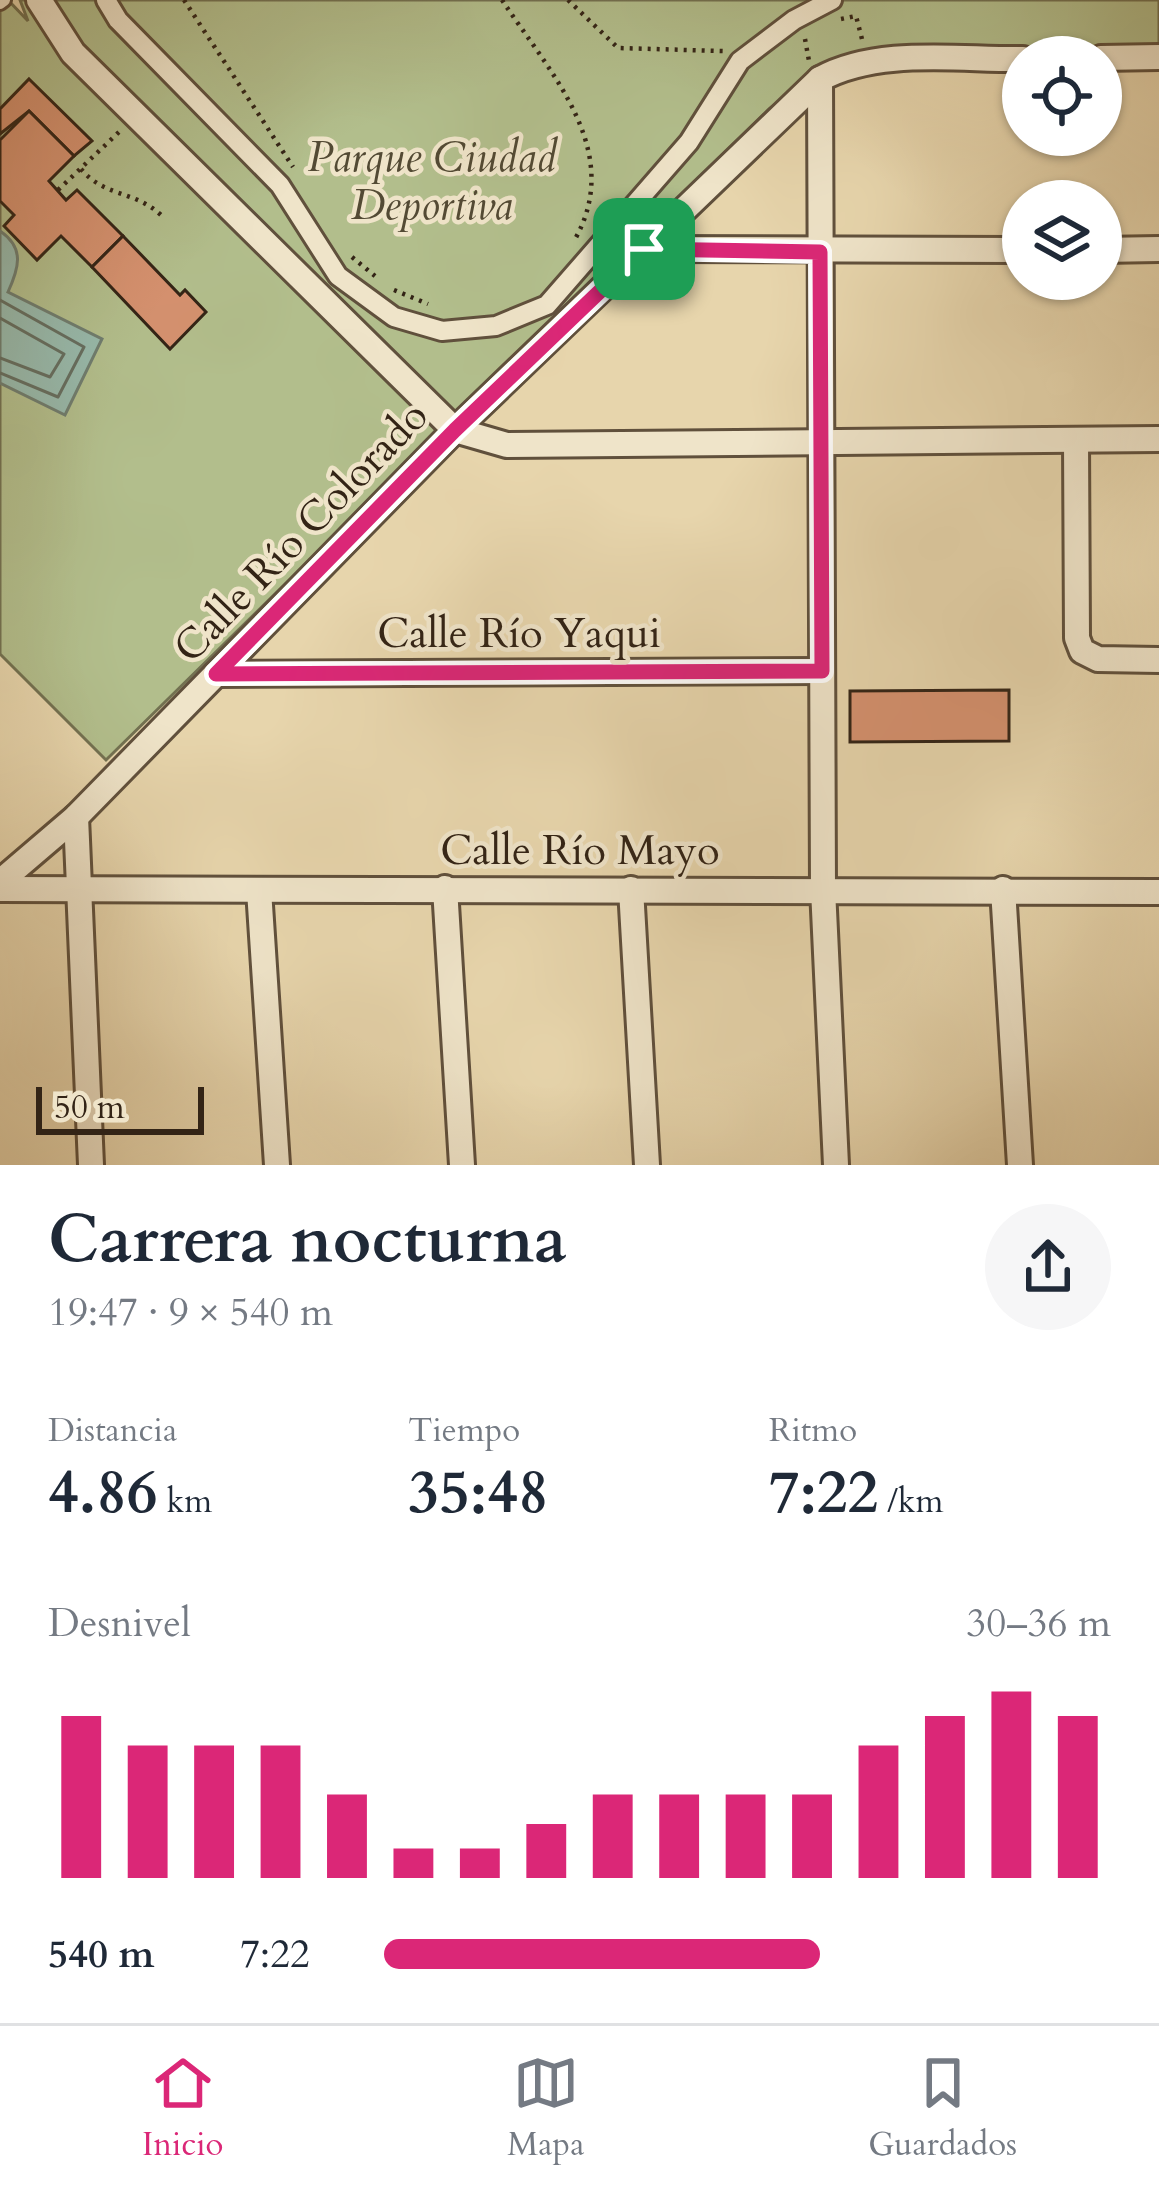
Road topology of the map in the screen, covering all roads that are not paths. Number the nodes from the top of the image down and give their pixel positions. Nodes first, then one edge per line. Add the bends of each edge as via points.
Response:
1 (39, 0) edge
2 (106, 0) edge
3 (832, 0) edge
4 (1159, 57) edge
5 (1122, 58) edge
6 (1002, 59) edge
7 (818, 81) junction
8 (644, 249) junction
9 (1159, 249) edge
10 (1002, 250) edge
11 (1122, 250) edge
12 (820, 252) junction
13 (455, 430) junction
14 (1159, 439) edge
15 (1076, 440) junction
16 (821, 441) junction
17 (1159, 660) edge
18 (822, 671) junction
19 (216, 674) junction
20 (76, 818) junction
21 (0, 886) edge
22 (445, 888) junction
23 (78, 889) junction
24 (631, 889) junction
25 (823, 889) junction
26 (1003, 889) junction
27 (259, 890) junction
28 (1159, 892) edge
29 (92, 1165) edge
30 (277, 1165) edge
31 (462, 1165) edge
32 (647, 1165) edge
33 (836, 1165) edge
34 (1020, 1165) edge

1 - 13 street via 73,53
2 - 3 street via 280,185 338,276 394,317 442,331 496,326 548,304 689,142 740,62
4 - 5 street
6 - 7 street, Calle Río Colorado via 869,62
7 - 8 street, Calle Río Colorado
7 - 12 street
8 - 12 street
8 - 13 street, Calle Río Colorado
9 - 11 street
10 - 12 street
12 - 16 street
13 - 16 street via 507,445
13 - 19 street, Calle Río Colorado
14 - 15 street
15 - 16 street
15 - 17 street via 1077,638 1098,658
16 - 18 street
18 - 19 street, Calle Río Yaqui
18 - 25 street
19 - 20 street, Calle Río Colorado
20 - 21 street, Calle Río Colorado
20 - 23 street
21 - 23 street, Calle Río Mayo
22 - 24 street, Calle Río Mayo
22 - 27 street, Calle Río Mayo
22 - 31 street
23 - 27 street, Calle Río Mayo
23 - 29 street
24 - 25 street, Calle Río Mayo
24 - 32 street
25 - 26 street, Calle Río Mayo
25 - 33 street
26 - 28 street, Calle Río Mayo
26 - 34 street
27 - 30 street

